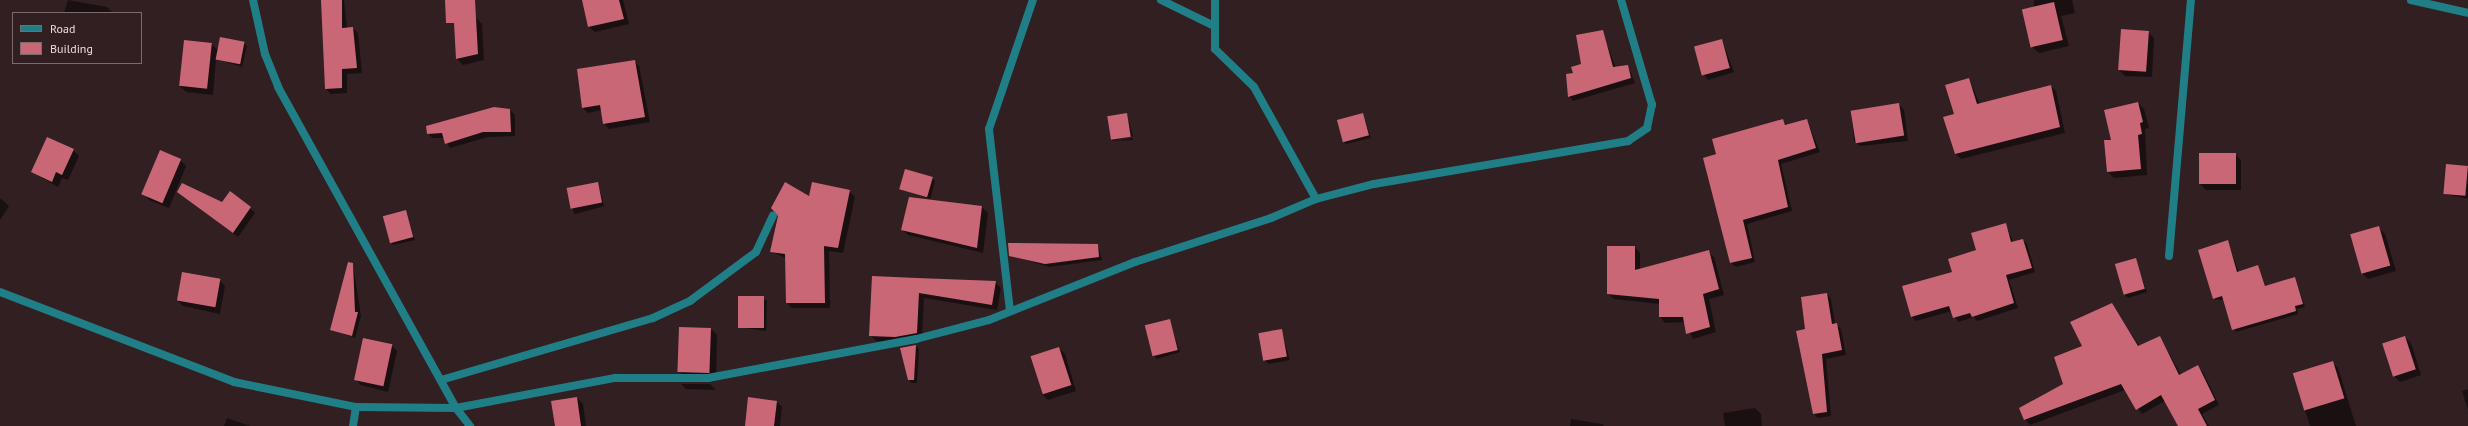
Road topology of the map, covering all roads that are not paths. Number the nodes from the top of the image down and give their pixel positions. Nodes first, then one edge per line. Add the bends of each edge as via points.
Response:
1 (253, 0) edge
2 (1033, 0) edge
3 (1161, 0) edge
4 (1215, 0) edge
5 (1621, 0) edge
6 (2191, 0) edge
7 (2411, 0) edge
8 (2468, 14) edge
9 (1214, 26) junction
10 (1316, 199) junction
11 (773, 216) dead end
12 (2169, 256) dead end
13 (0, 292) edge
14 (1010, 311) junction
15 (441, 380) junction
16 (356, 407) junction
17 (456, 408) junction
18 (353, 426) edge
19 (470, 426) edge

1 - 15 street via 265,54 278,88
2 - 14 street via 989,129
3 - 9 street
4 - 9 street
5 - 10 street via 1652,105 1647,128 1628,141 1405,177
6 - 12 street
7 - 8 street
9 - 10 street via 1215,49 1254,87
10 - 14 street via 1272,218 1135,262
11 - 15 street via 756,252 690,301 653,318
13 - 16 street via 234,382
14 - 17 street via 916,339 708,378 616,378
15 - 17 street
16 - 17 street
16 - 18 street
17 - 19 street

